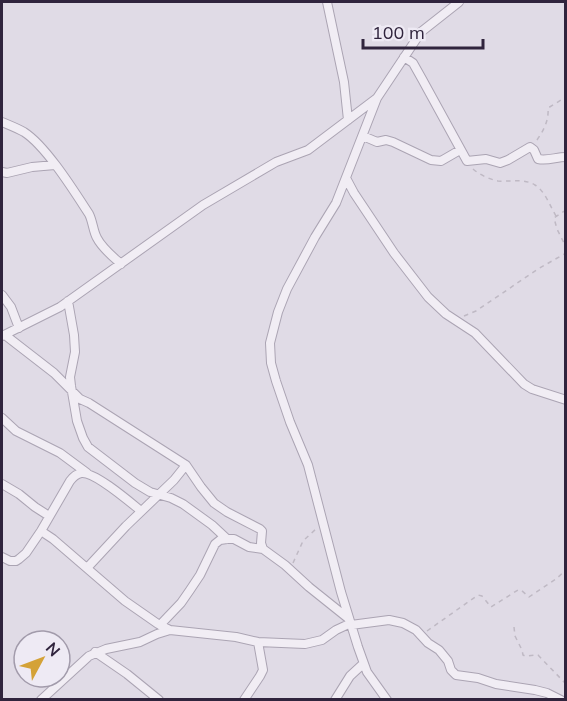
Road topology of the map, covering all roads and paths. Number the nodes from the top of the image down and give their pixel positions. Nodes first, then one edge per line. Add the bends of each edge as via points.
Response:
1 (327, 2) edge
2 (459, 2) edge
3 (404, 57) junction
4 (566, 97) edge
5 (377, 98) junction
6 (356, 114) junction
7 (348, 120) junction
8 (2, 122) edge
9 (368, 123) junction
10 (363, 136) junction
11 (532, 148) junction
12 (460, 150) junction
13 (566, 157) edge
14 (467, 161) junction
15 (55, 165) junction
16 (2, 172) edge
17 (346, 178) junction
18 (566, 210) edge
19 (556, 216) junction
20 (566, 247) edge
21 (566, 253) edge
22 (121, 264) junction
23 (2, 295) edge
24 (68, 301) junction
25 (455, 319) junction
26 (19, 328) junction
27 (3, 336) edge
28 (71, 389) junction
29 (566, 400) edge
30 (2, 420) edge
31 (186, 465) junction
32 (88, 474) junction
33 (2, 484) edge
34 (159, 494) junction
35 (141, 511) junction
36 (49, 516) junction
37 (322, 524) junction
38 (41, 531) junction
39 (227, 538) junction
40 (263, 549) junction
41 (2, 557) edge
42 (87, 568) junction
43 (290, 570) junction
44 (566, 570) edge
45 (351, 622) junction
46 (160, 626) junction
47 (514, 627) dead end
48 (170, 630) junction
49 (421, 635) junction
50 (258, 642) junction
51 (96, 652) junction
52 (363, 664) junction
53 (566, 683) edge
54 (41, 699) edge
55 (159, 699) edge
56 (244, 699) edge
57 (335, 699) edge
58 (387, 699) edge
59 (561, 699) edge

1 - 7 street
2 - 3 street via 422,32
3 - 5 street
3 - 12 street via 413,63
4 - 11 path via 548,108 545,127
5 - 6 street
5 - 9 street
6 - 7 street
6 - 9 street
7 - 22 street via 308,150 276,162 203,205
8 - 15 street via 25,132
9 - 10 street
10 - 12 street via 377,142 393,142 431,160 441,161
10 - 17 street
11 - 13 street via 541,160
11 - 14 street via 500,163 486,159
12 - 14 street
14 - 19 path via 489,178 536,185
15 - 16 street
15 - 22 street via 89,214 97,239
17 - 25 street via 405,268 438,307
17 - 37 street via 287,289 270,343 276,381 308,465
18 - 19 path
19 - 20 path via 555,223
21 - 25 path via 476,311
22 - 24 street
23 - 26 street
24 - 26 street
24 - 28 street via 75,352
25 - 29 street via 484,341 524,384
26 - 27 street
27 - 28 street
28 - 31 street via 80,399
28 - 34 street via 77,422 88,447 135,483
30 - 32 street
31 - 34 street
31 - 40 street via 214,503 260,529
32 - 35 street
32 - 36 street via 74,475
33 - 36 street
34 - 35 street
34 - 39 street via 183,504
35 - 42 street
36 - 38 street
37 - 43 path via 303,541
37 - 45 street
38 - 41 street via 19,560
38 - 42 street
39 - 40 street
39 - 46 street via 215,544 190,590
40 - 43 street
42 - 46 street
43 - 45 street
44 - 49 path via 529,597 518,590 491,607 478,596
45 - 49 street via 389,620 410,626
45 - 50 street via 312,643
45 - 52 street
46 - 48 street
47 - 53 path via 523,655 541,657
48 - 50 street
48 - 51 street
49 - 59 street via 440,650 456,675
50 - 56 street via 263,670
51 - 54 street
51 - 55 street
52 - 57 street
52 - 58 street

